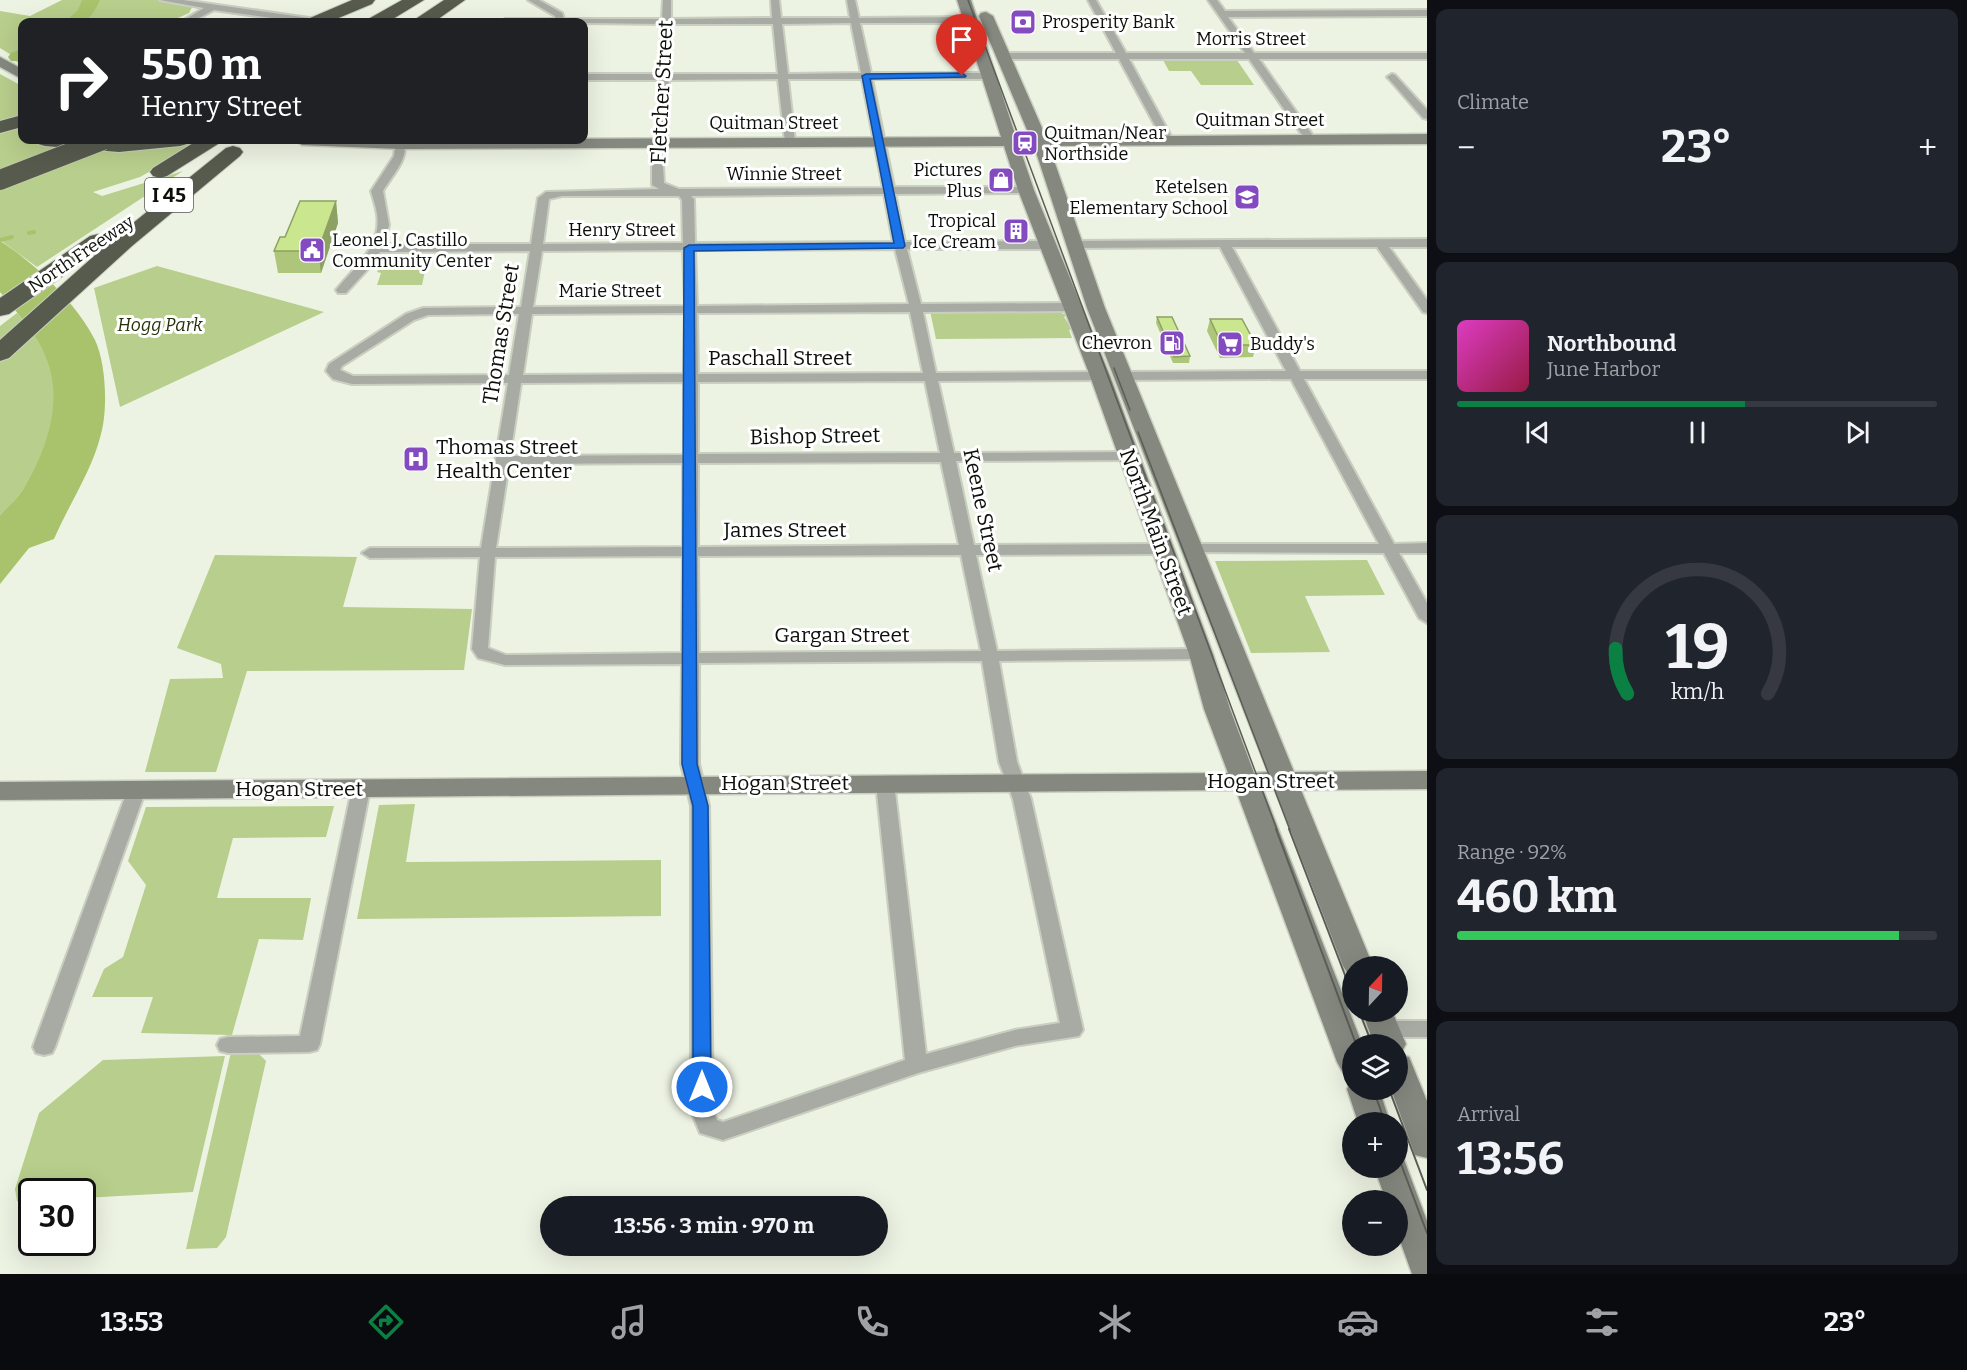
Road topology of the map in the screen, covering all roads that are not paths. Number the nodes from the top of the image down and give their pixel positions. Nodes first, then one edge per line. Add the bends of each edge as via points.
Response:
1 (164, 0) edge
2 (366, 0) edge
3 (457, 0) edge
4 (532, 0) edge
5 (667, 0) edge
6 (775, 0) edge
7 (850, 0) edge
8 (964, 0) edge
9 (980, 0) edge
10 (1092, 0) edge
11 (1212, 0) edge
12 (426, 1) edge
13 (213, 7) junction
14 (553, 12) junction
15 (1427, 13) edge
16 (1222, 14) junction
17 (192, 18) edge
18 (288, 18) edge
19 (324, 18) edge
20 (386, 18) edge
21 (402, 18) edge
22 (429, 18) edge
23 (445, 18) edge
24 (526, 18) edge
25 (559, 18) edge
26 (776, 20) junction
27 (970, 20) junction
28 (665, 21) junction
29 (855, 21) junction
30 (588, 22) edge
31 (1122, 55) junction
32 (1002, 56) junction
33 (1251, 56) junction
34 (1427, 56) edge
35 (0, 61) edge
36 (18, 72) edge
37 (784, 76) junction
38 (866, 76) junction
39 (990, 76) junction
40 (588, 77) edge
41 (665, 77) junction
42 (1392, 77) dead end
43 (1427, 116) edge
44 (18, 123) edge
45 (0, 127) edge
46 (18, 139) edge
47 (1427, 139) edge
48 (0, 140) edge
49 (1168, 140) junction
50 (1311, 140) junction
51 (1011, 141) junction
52 (1040, 141) junction
53 (588, 142) edge
54 (790, 142) junction
55 (878, 142) junction
56 (660, 143) junction
57 (62, 144) edge
58 (108, 144) edge
59 (205, 144) edge
60 (246, 144) edge
61 (400, 144) edge
62 (0, 168) edge
63 (160, 172) dead end
64 (0, 180) edge
65 (1026, 190) junction
66 (672, 192) junction
67 (888, 192) junction
68 (544, 198) joint
69 (114, 239) junction
70 (1427, 243) edge
71 (1074, 244) junction
72 (1224, 244) junction
73 (1381, 244) junction
74 (1049, 245) junction
75 (900, 246) junction
76 (376, 248) junction
77 (689, 248) junction
78 (536, 249) junction
79 (342, 290) dead end
80 (1073, 307) junction
81 (916, 308) junction
82 (0, 309) edge
83 (690, 309) junction
84 (1427, 309) edge
85 (527, 310) junction
86 (0, 353) edge
87 (1296, 375) junction
88 (1427, 375) edge
89 (1100, 376) junction
90 (1123, 376) junction
91 (931, 378) junction
92 (516, 380) junction
93 (689, 380) junction
94 (352, 381) joint
95 (947, 456) junction
96 (1128, 456) junction
97 (690, 459) junction
98 (502, 460) junction
99 (1391, 548) junction
100 (1427, 548) edge
101 (1164, 549) junction
102 (1194, 549) junction
103 (966, 550) junction
104 (488, 552) junction
105 (690, 552) junction
106 (370, 553) dead end
107 (1427, 618) edge
108 (484, 654) joint
109 (1201, 654) junction
110 (990, 656) junction
111 (689, 659) junction
112 (1284, 780) junction
113 (1427, 780) edge
114 (1244, 781) junction
115 (1017, 782) junction
116 (885, 783) junction
117 (696, 784) junction
118 (137, 789) junction
119 (361, 789) junction
120 (0, 791) edge
121 (1354, 956) edge
122 (1384, 1028) edge
123 (1427, 1029) edge
124 (1342, 1034) edge
125 (228, 1045) dead end
126 (44, 1047) dead end
127 (916, 1065) junction
128 (1408, 1093) edge
129 (1427, 1145) edge
130 (1394, 1178) edge
131 (1427, 1269) edge

1 - 13 street
2 - 19 highway
3 - 22 highway
3 - 23 highway
4 - 14 street
5 - 28 street, Fletcher Street
6 - 26 street
7 - 29 street, Keene Street
8 - 27 main road, North Main Street
9 - 32 main road, North Main Street
10 - 31 street
11 - 16 street
12 - 20 highway
12 - 21 highway
13 - 17 street
13 - 18 street
14 - 24 street
14 - 25 street
15 - 16 street
16 - 33 street
26 - 28 street
26 - 29 street
26 - 37 street
27 - 29 street
27 - 39 main road, North Main Street
28 - 30 street
28 - 41 street, Fletcher Street
29 - 38 street, Keene Street
31 - 32 street, Morris Street
31 - 33 street, Morris Street
31 - 49 street
32 - 52 main road, North Main Street
33 - 34 street, Morris Street
33 - 50 street
35 - 36 main road
37 - 38 street
37 - 41 street
37 - 54 street
38 - 39 street
38 - 55 street, Keene Street
39 - 51 main road, North Main Street
40 - 41 street
41 - 56 street, Fletcher Street
42 - 43 street
44 - 45 highway
46 - 48 highway
47 - 50 main road, Quitman Street
49 - 50 main road, Quitman Street
49 - 52 main road, Quitman Street
51 - 52 main road, Quitman Street
51 - 55 main road, Quitman Street
51 - 65 main road, North Main Street
52 - 71 main road, North Main Street
53 - 56 main road, Quitman Street
54 - 55 main road, Quitman Street
54 - 56 main road, Quitman Street
55 - 67 street, Keene Street
56 - 66 street, Fletcher Street via 658,185
57 - 62 highway
58 - 64 highway, bridge
59 - 63 highway
60 - 69 highway
61 - 76 street via 399,156 377,191 383,214
65 - 67 street, Winnie Street
65 - 74 main road, North Main Street
66 - 67 street, Winnie Street
66 - 68 street, Winnie Street via 562,193
66 - 77 street, Fletcher Street via 688,199
67 - 75 street, Keene Street
68 - 78 street, Thomas Street
69 - 82 highway, North Freeway
69 - 86 highway
70 - 73 street
71 - 72 street
71 - 90 main road, North Main Street
72 - 73 street
72 - 87 street
73 - 84 street
74 - 75 street, Henry Street
74 - 80 main road, North Main Street
75 - 77 street, Henry Street
75 - 81 street, Keene Street
76 - 78 street, Henry Street
76 - 79 street via 367,264
77 - 78 street, Henry Street
77 - 83 street, Fletcher Street
78 - 85 street, Thomas Street
80 - 81 street, Marie Street
80 - 89 main road, North Main Street
81 - 83 street, Marie Street
81 - 91 street, Keene Street
83 - 85 street, Marie Street
83 - 93 street, Fletcher Street
85 - 92 street, Thomas Street
85 - 94 street, Marie Street via 440,310 418,314 336,364 333,371
87 - 88 street
87 - 90 street
87 - 99 street
89 - 91 street, Paschall Street
89 - 96 main road, North Main Street
90 - 102 main road, North Main Street
91 - 93 street, Paschall Street
91 - 95 street, Keene Street
92 - 93 street, Paschall Street
92 - 94 street, Paschall Street
92 - 98 street, Thomas Street
93 - 97 street, Fletcher Street
95 - 96 street, Bishop Street
95 - 97 street, Bishop Street
95 - 103 street, Keene Street
96 - 101 main road, North Main Street
97 - 98 street, Bishop Street
97 - 105 street, Fletcher Street
98 - 104 street, Thomas Street
99 - 100 street
99 - 102 street
99 - 107 street
101 - 103 street, James Street
101 - 109 main road, North Main Street
102 - 112 main road, North Main Street
103 - 105 street, James Street
103 - 110 street, Keene Street
104 - 105 street, James Street
104 - 106 street, James Street
104 - 108 street, Thomas Street via 480,649
105 - 111 street, Fletcher Street
108 - 111 street, Gargan Street via 505,660
109 - 110 street, Gargan Street
109 - 114 main road, North Main Street
110 - 111 street, Gargan Street
110 - 115 street, Keene Street via 1008,762
111 - 117 street, Fletcher Street via 690,764
112 - 113 main road, Hogan Street
112 - 114 main road, Hogan Street
112 - 121 main road, North Main Street
114 - 115 main road, Hogan Street
114 - 124 main road, North Main Street via 1254,798
115 - 116 main road, Hogan Street
115 - 127 street, Keene Street via 1072,1030 1015,1038
116 - 117 main road, Hogan Street
116 - 127 street
117 - 119 main road, Hogan Street
117 - 127 street, Fletcher Street via 700,806 702,1111 708,1127 723,1131
118 - 119 main road, Hogan Street
118 - 120 main road, Hogan Street
118 - 126 street
119 - 125 street via 309,1044
122 - 123 street
128 - 129 main road
130 - 131 main road

